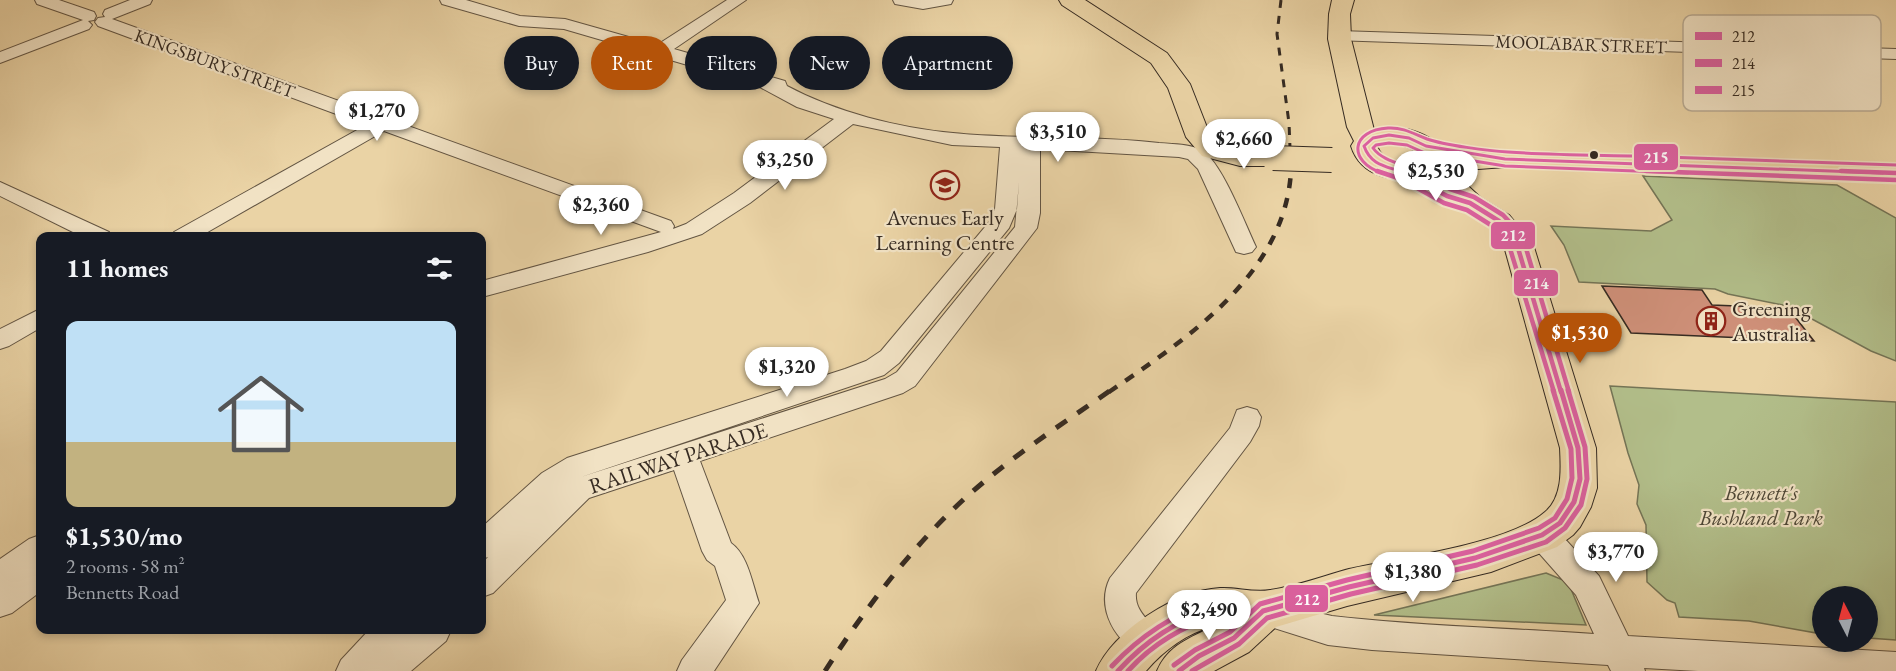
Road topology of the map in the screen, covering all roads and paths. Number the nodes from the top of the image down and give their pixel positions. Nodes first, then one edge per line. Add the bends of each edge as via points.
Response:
1 (43, 0) edge
2 (144, 0) edge
3 (448, 0) edge
4 (483, 0) edge
5 (738, 0) edge
6 (901, 0) edge
7 (945, 0) edge
8 (1070, 0) edge
9 (1343, 0) edge
10 (96, 19) junction
11 (544, 22) junction
12 (607, 36) edge
13 (1339, 36) junction
14 (673, 42) edge
15 (1683, 47) edge
16 (1881, 54) edge
17 (1896, 54) edge
18 (0, 58) edge
19 (685, 67) edge
20 (773, 90) edge
21 (774, 90) edge
22 (1182, 93) junction
23 (791, 95) junction
24 (1355, 102) junction
25 (849, 117) junction
26 (382, 124) junction
27 (932, 135) junction
28 (1399, 136) junction
29 (814, 142) junction
30 (1020, 142) junction
31 (1198, 147) junction
32 (1369, 150) junction
33 (1272, 154) junction
34 (1423, 162) junction
35 (1019, 172) junction
36 (1896, 173) edge
37 (0, 188) edge
38 (731, 206) junction
39 (663, 226) junction
40 (91, 232) edge
41 (191, 232) edge
42 (1244, 247) dead end
43 (486, 272) edge
44 (486, 288) edge
45 (36, 319) edge
46 (0, 340) edge
47 (1247, 417) dead end
48 (684, 456) junction
49 (1542, 535) junction
50 (486, 542) edge
51 (36, 551) edge
52 (0, 577) edge
53 (36, 577) edge
54 (486, 579) edge
55 (0, 603) edge
56 (1263, 610) junction
57 (387, 634) edge
58 (429, 634) edge
59 (1132, 656) edge
60 (1623, 661) edge
61 (1896, 668) edge
62 (353, 671) edge
63 (386, 671) edge
64 (693, 671) edge
65 (1179, 671) edge

1 - 10 street, KINGSBURY STREET
2 - 10 street
3 - 11 street via 519,21
4 - 11 street
5 - 14 street
6 - 7 street via 926,4
8 - 22 main road via 1159,58
9 - 13 main road via 1337,16
10 - 18 street
10 - 26 street, KINGSBURY STREET
11 - 12 street
11 - 19 street via 550,31
13 - 15 street, MOOLABAR STREET
13 - 24 main road via 1339,49
16 - 17 street, MOOLABAR STREET
20 - 23 street
21 - 27 street via 888,117
22 - 31 main road
22 - 33 main road via 1219,140
23 - 25 street
23 - 29 street via 818,125
24 - 28 main road
24 - 32 main road via 1360,131
25 - 27 street
25 - 29 street
26 - 39 street, KINGSBURY STREET
26 - 41 street
27 - 30 street
28 - 32 main road via 1380,136
28 - 34 main road
29 - 38 street
30 - 31 street via 1180,151
30 - 35 street, RAILWAY PARADE
31 - 33 main road via 1208,147 1220,154
31 - 42 street
32 - 33 main road, bridge via 1331,156
32 - 34 main road
34 - 36 main road via 1505,159
34 - 49 main road via 1447,196 1470,203 1499,221 1518,244 1578,448 1580,479 1574,502 1560,523
35 - 48 street, RAILWAY PARADE via 1029,219 1026,228 906,379
35 - 50 street, RAILWAY PARADE via 1001,223 881,365 577,466 544,487
37 - 40 street
38 - 39 street
38 - 44 street via 683,234
39 - 43 street
45 - 46 street
47 - 59 street via 1240,435 1121,588 1119,602
48 - 54 street, RAILWAY PARADE via 579,490
48 - 64 street via 718,551 728,558 743,603
49 - 56 main road via 1475,558
49 - 60 street via 1588,586
51 - 52 street
53 - 55 street
56 - 59 main road via 1218,607 1178,621
56 - 60 street via 1328,630
56 - 65 main road via 1234,638
57 - 62 street
58 - 63 street
60 - 61 street

